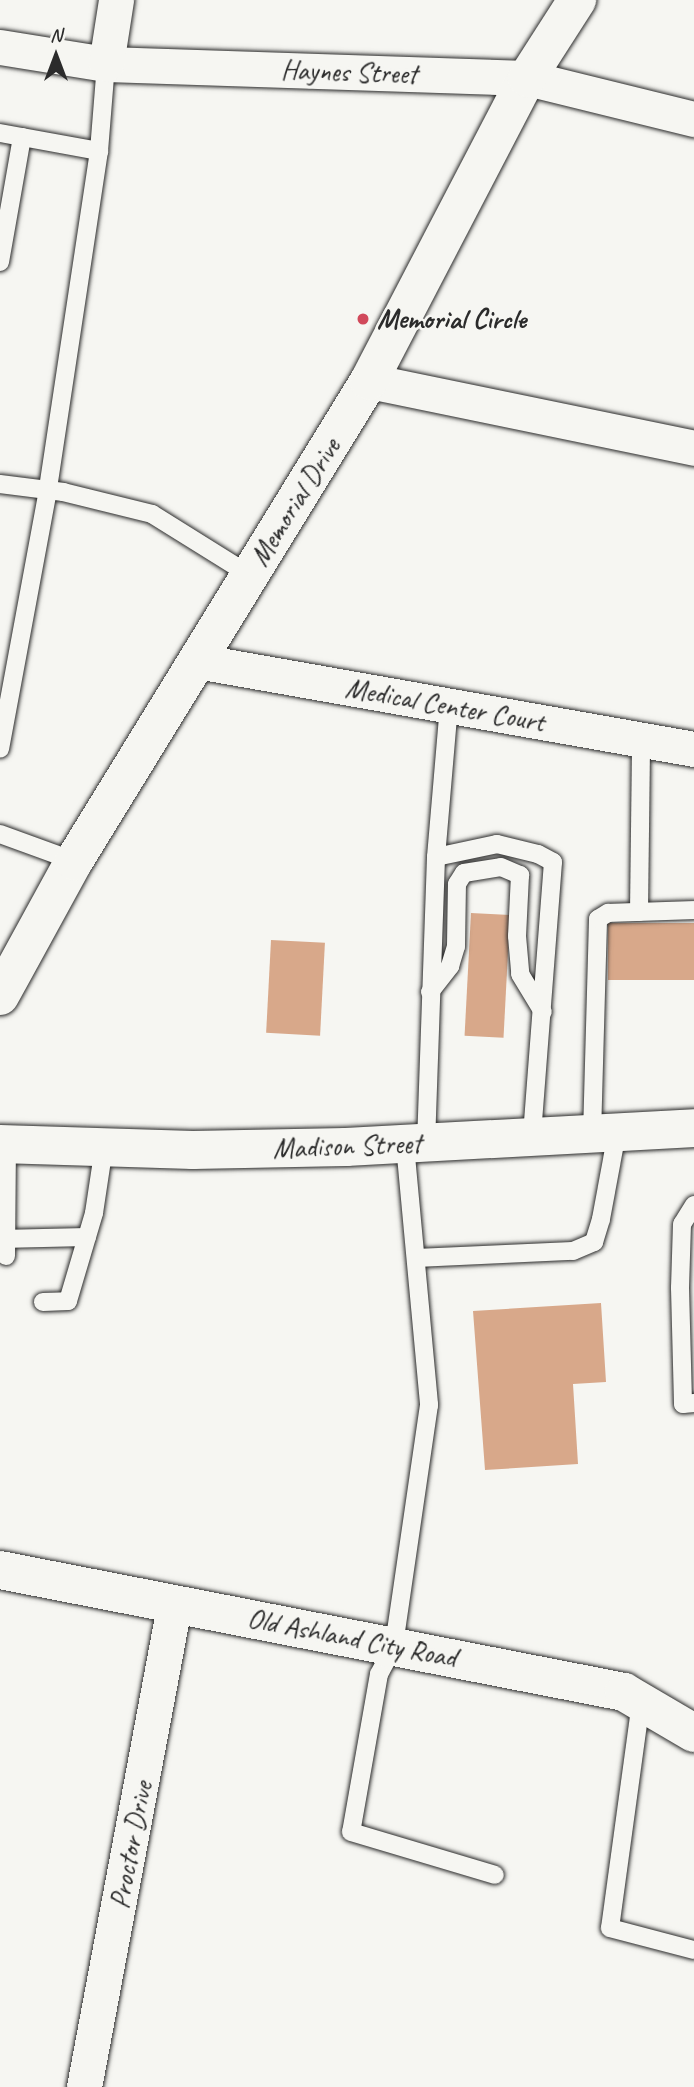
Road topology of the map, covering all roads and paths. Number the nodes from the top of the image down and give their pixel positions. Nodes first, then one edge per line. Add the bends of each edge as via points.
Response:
1 (116, 0) edge
2 (577, 0) edge
3 (0, 47) edge
4 (106, 64) junction
5 (527, 78) junction
6 (694, 119) edge
7 (0, 132) edge
8 (22, 137) junction
9 (99, 151) junction
10 (0, 261) edge
11 (369, 381) junction
12 (694, 448) edge
13 (0, 484) edge
14 (48, 490) junction
15 (250, 575) junction
16 (197, 661) junction
17 (449, 706) junction
18 (641, 739) junction
19 (0, 749) edge
20 (694, 749) edge
21 (0, 834) edge
22 (436, 857) junction
23 (74, 861) junction
24 (694, 910) edge
25 (639, 912) junction
26 (430, 992) junction
27 (0, 996) edge
28 (543, 1012) junction
29 (694, 1128) edge
30 (604, 1134) junction
31 (532, 1138) junction
32 (4, 1144) edge
33 (416, 1145) junction
34 (104, 1147) junction
35 (694, 1205) edge
36 (87, 1237) junction
37 (4, 1245) edge
38 (416, 1258) junction
39 (43, 1302) dead end
40 (694, 1403) edge
41 (0, 1570) edge
42 (175, 1603) junction
43 (394, 1646) junction
44 (641, 1702) junction
45 (694, 1733) edge
46 (495, 1875) dead end
47 (694, 1950) edge
48 (84, 2087) edge

1 - 4 street
2 - 5 main road, Memorial Drive
3 - 4 street, Haynes Street
4 - 5 street, Haynes Street
4 - 9 lane
5 - 6 street, Haynes Street
5 - 11 main road, Memorial Drive
7 - 8 lane
8 - 9 lane
8 - 10 lane
9 - 14 lane
11 - 12 street
11 - 15 main road, Memorial Drive
13 - 14 lane
14 - 15 lane via 152,514
14 - 19 lane
15 - 16 main road, Memorial Drive
16 - 17 street, Medical Center Court
16 - 23 main road, Memorial Drive
17 - 18 street, Medical Center Court
17 - 22 lane
18 - 20 street, Medical Center Court
18 - 25 lane
21 - 23 lane
22 - 26 lane
22 - 28 lane via 498,844 552,862
23 - 27 main road, Memorial Drive
24 - 25 lane
25 - 30 lane via 608,913 598,919
26 - 28 lane via 450,965 456,946 457,884 464,873 501,867 520,875 520,974
26 - 33 lane
28 - 31 lane
29 - 30 main road, Madison Street
30 - 31 main road, Madison Street
30 - 38 lane via 594,1242 573,1251
31 - 33 main road, Madison Street
32 - 34 main road, Madison Street
32 - 37 lane
33 - 34 main road, Madison Street via 194,1150
33 - 38 lane
34 - 36 lane
35 - 40 lane via 682,1224 683,1404
36 - 37 lane
36 - 39 lane via 68,1301
38 - 43 lane via 429,1405
41 - 42 main road, Old Ashland City Road
42 - 43 main road, Old Ashland City Road
42 - 48 street, Proctor Drive
43 - 44 main road, Old Ashland City Road via 625,1692
43 - 46 lane via 379,1674 351,1832
44 - 45 main road, Old Ashland City Road
44 - 47 lane via 610,1928

